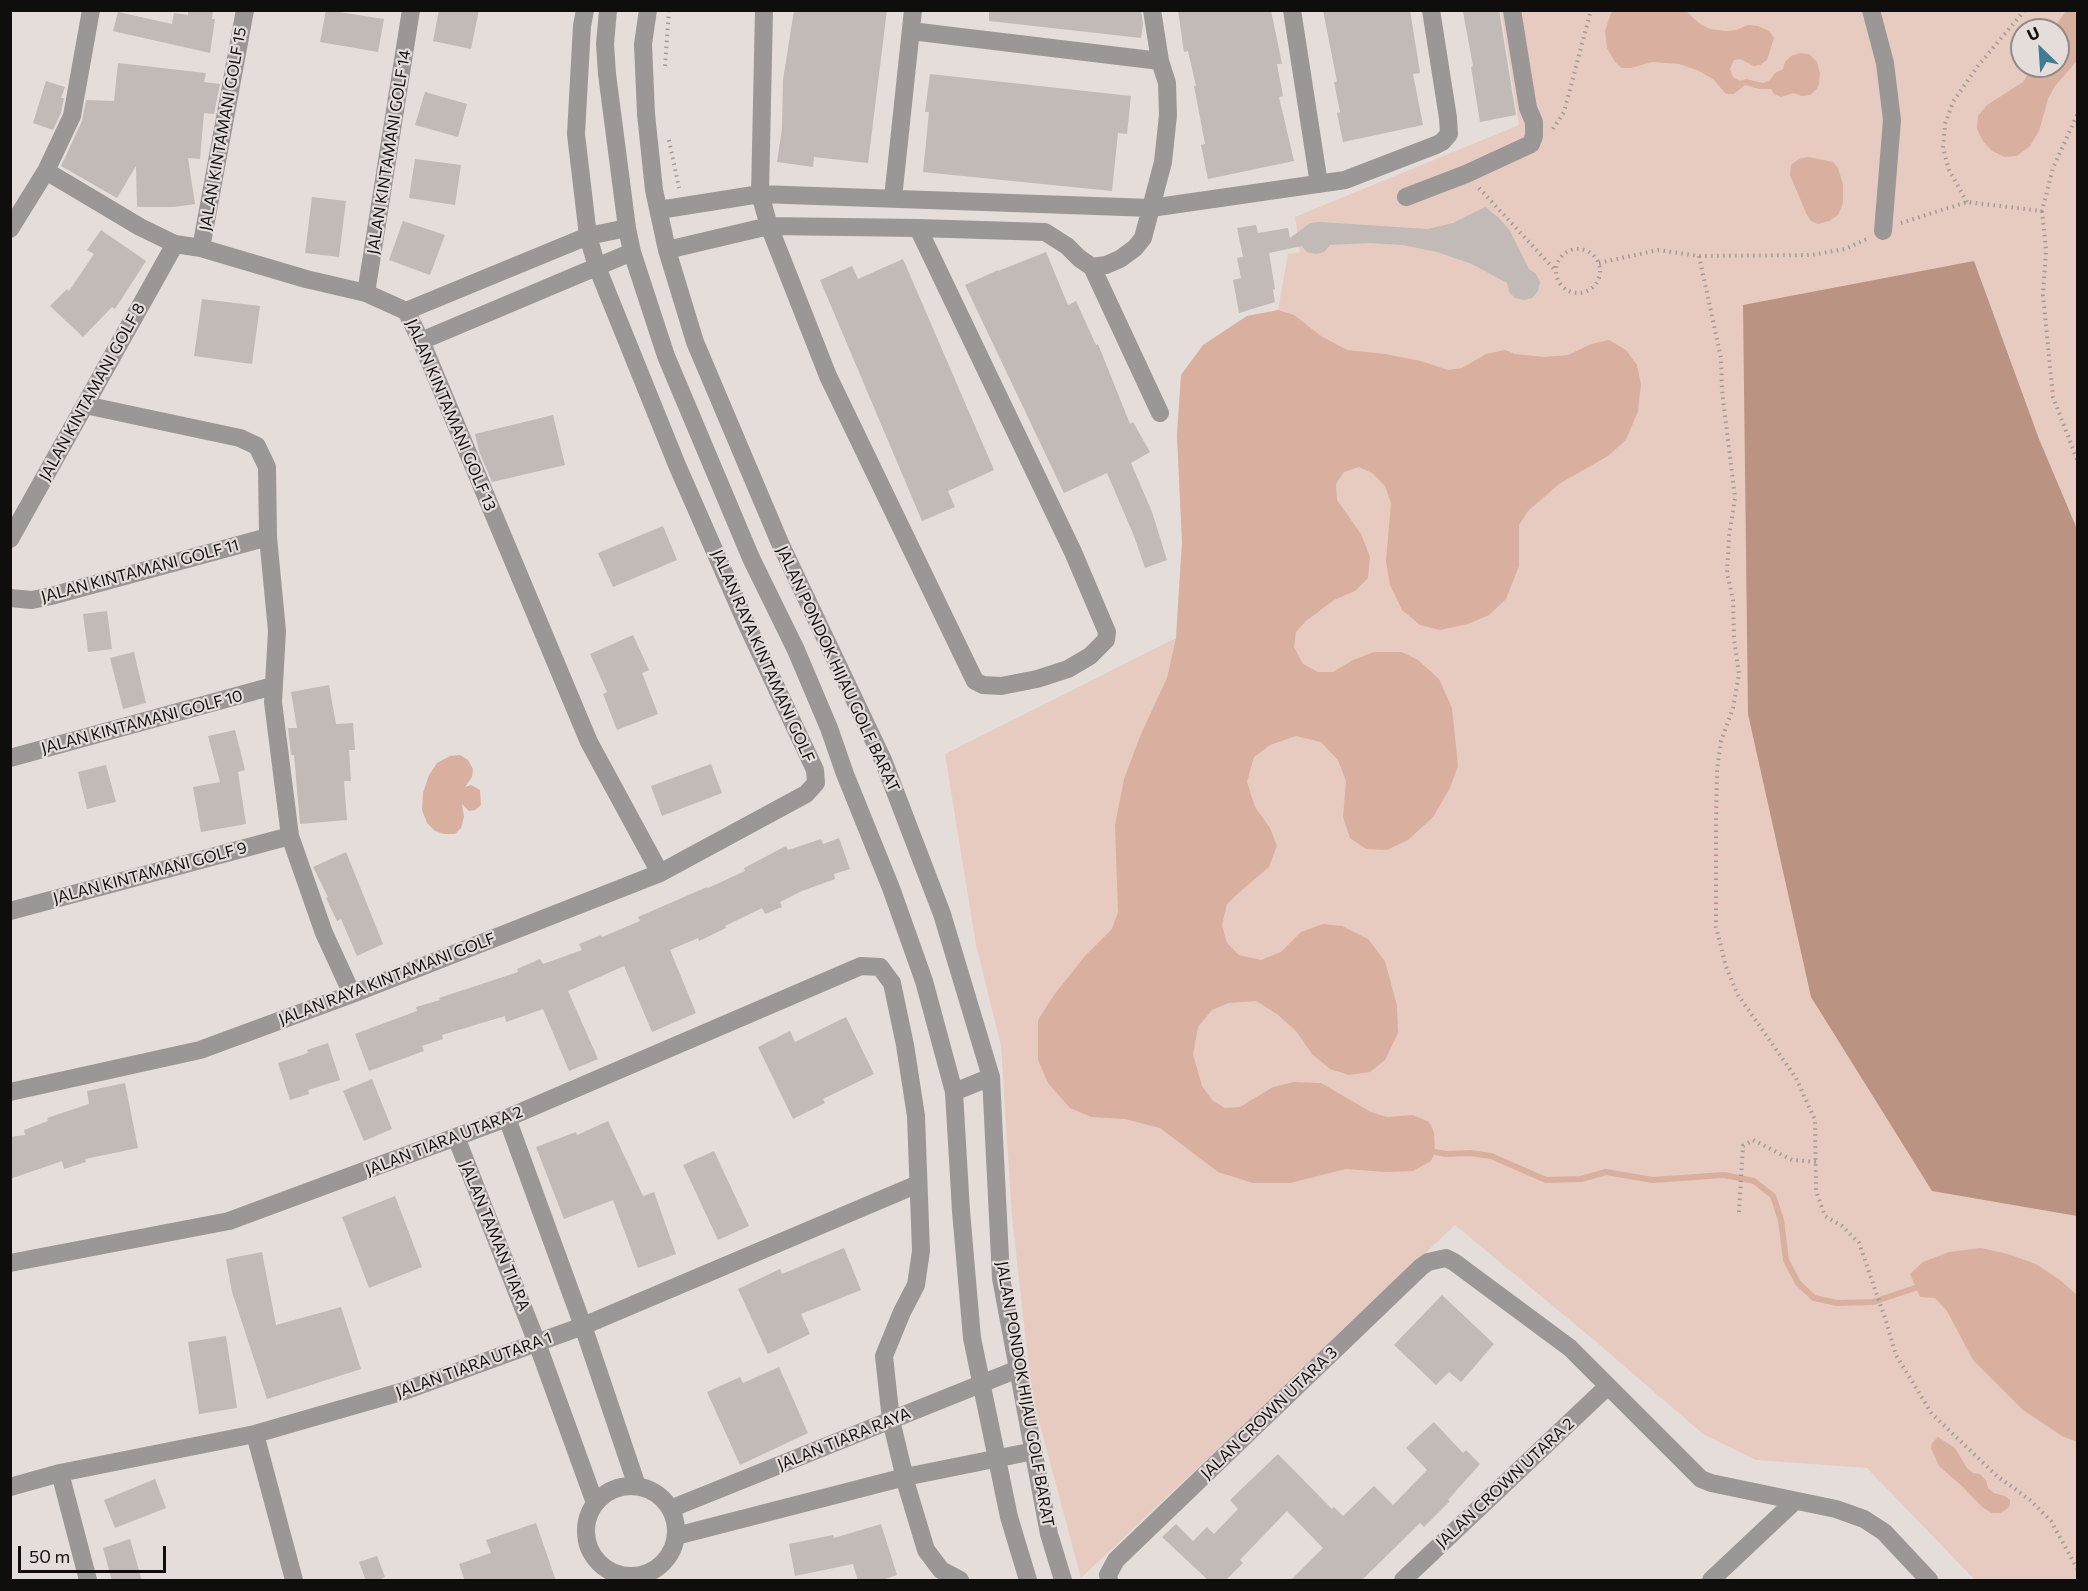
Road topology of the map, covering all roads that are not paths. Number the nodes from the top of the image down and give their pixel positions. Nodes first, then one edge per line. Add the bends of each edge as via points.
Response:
1 (90, 10) edge
2 (245, 10) edge
3 (411, 10) edge
4 (585, 10) edge
5 (608, 10) edge
6 (648, 10) edge
7 (764, 10) edge
8 (913, 10) edge
9 (1152, 10) edge
10 (1292, 10) edge
11 (1431, 10) edge
12 (1512, 10) edge
13 (1871, 10) edge
14 (911, 31) junction
15 (1160, 61) junction
16 (1528, 108) junction
17 (1508, 156) junction
18 (46, 171) junction
19 (1319, 184) junction
20 (759, 194) junction
21 (1406, 196) dead end
22 (893, 198) junction
23 (1151, 208) junction
24 (659, 210) junction
25 (769, 226) junction
26 (627, 228) junction
27 (918, 228) junction
28 (10, 229) edge
29 (1883, 231) dead end
30 (588, 236) junction
31 (175, 244) junction
32 (201, 248) junction
33 (667, 250) junction
34 (632, 252) junction
35 (597, 267) junction
36 (1092, 267) junction
37 (366, 293) junction
38 (406, 311) junction
39 (421, 342) junction
40 (85, 405) junction
41 (1160, 413) dead end
42 (268, 537) junction
43 (10, 539) edge
44 (780, 543) junction
45 (751, 558) junction
46 (10, 598) edge
47 (273, 686) junction
48 (10, 758) edge
49 (290, 836) junction
50 (660, 873) junction
51 (10, 911) edge
52 (352, 994) junction
53 (991, 1077) junction
54 (10, 1092) edge
55 (954, 1092) junction
56 (507, 1118) junction
57 (456, 1137) junction
58 (918, 1184) junction
59 (10, 1263) edge
60 (583, 1326) junction
61 (537, 1343) junction
62 (1018, 1369) junction
63 (981, 1384) junction
64 (1608, 1386) junction
65 (891, 1420) junction
66 (255, 1434) junction
67 (1034, 1451) junction
68 (996, 1459) junction
69 (60, 1473) junction
70 (905, 1477) junction
71 (637, 1486) junction
72 (10, 1487) edge
73 (1795, 1501) junction
74 (596, 1503) junction
75 (670, 1509) junction
76 (676, 1536) junction
77 (625, 1578) edge
78 (1108, 1578) edge
79 (88, 1581) edge
80 (294, 1581) edge
81 (960, 1581) edge
82 (1028, 1581) edge
83 (1063, 1581) edge
84 (1403, 1581) edge
85 (1711, 1581) edge
86 (1929, 1581) edge

1 - 18 street via 72,116
2 - 32 street, JALAN KINTAMANI GOLF 15
3 - 37 street, JALAN KINTAMANI GOLF 14
4 - 30 street, JALAN RAYA KINTAMANI GOLF via 576,134
5 - 26 street, JALAN PONDOK HIJAU GOLF BARAT via 608,74
6 - 24 street, JALAN PONDOK HIJAU GOLF BARAT via 643,44 646,114
7 - 20 street
8 - 14 street
9 - 15 street
10 - 19 street
11 - 19 street via 1449,134 1442,142 1416,153 1345,180
12 - 16 street
13 - 29 street via 1885,63 1892,120
14 - 15 street
14 - 22 street
15 - 23 street via 1167,84 1168,115 1163,162
16 - 17 street via 1525,129
16 - 17 street via 1534,122 1531,144
17 - 21 street
18 - 28 street
18 - 31 street, JALAN KINTAMANI GOLF 13
19 - 23 street
20 - 22 street
20 - 24 street
20 - 25 street
22 - 23 street
23 - 36 street via 1143,238 1135,248 1120,259
24 - 33 street, JALAN PONDOK HIJAU GOLF BARAT
25 - 27 street
25 - 27 street via 828,376 975,681 1001,686 1037,680 1090,656 1106,640 1107,633 1082,572
25 - 33 street
26 - 30 street
26 - 34 street, JALAN PONDOK HIJAU GOLF BARAT
27 - 36 street via 1044,232
30 - 35 street, JALAN RAYA KINTAMANI GOLF
30 - 38 street
31 - 32 street, JALAN KINTAMANI GOLF 13
31 - 40 street, JALAN KINTAMANI GOLF 8
32 - 37 street, JALAN KINTAMANI GOLF 13
33 - 44 street, JALAN PONDOK HIJAU GOLF BARAT via 695,342
34 - 35 street
34 - 45 street, JALAN PONDOK HIJAU GOLF BARAT via 666,356
35 - 39 street
35 - 50 street, JALAN RAYA KINTAMANI GOLF via 677,465 815,771 816,783 806,794
36 - 41 street
37 - 38 street, JALAN KINTAMANI GOLF 13
38 - 39 street, JALAN KINTAMANI GOLF 13
39 - 50 street, JALAN KINTAMANI GOLF 13 via 589,742
40 - 42 street via 240,438 257,446 267,467
40 - 43 street, JALAN KINTAMANI GOLF 8
42 - 46 street, JALAN KINTAMANI GOLF 11 via 51,596 32,600
42 - 47 street via 277,631
44 - 45 street
44 - 53 street, JALAN PONDOK HIJAU GOLF BARAT via 883,760 942,914
45 - 55 street, JALAN PONDOK HIJAU GOLF BARAT via 800,659 891,888 924,981
47 - 48 street, JALAN KINTAMANI GOLF 10
47 - 49 street
49 - 51 street, JALAN KINTAMANI GOLF 9
49 - 52 street via 324,933
50 - 52 street, JALAN RAYA KINTAMANI GOLF
52 - 54 street, JALAN RAYA KINTAMANI GOLF via 200,1050
53 - 55 street
53 - 62 street, JALAN PONDOK HIJAU GOLF BARAT via 1001,1278
55 - 63 street, JALAN PONDOK HIJAU GOLF BARAT via 972,1338
56 - 57 street, JALAN TIARA UTARA 2
56 - 58 street, JALAN TIARA UTARA 2 via 861,966 880,967 892,983 905,1045 916,1116
56 - 60 street
57 - 59 street, JALAN TIARA UTARA 2 via 229,1221
57 - 61 street, JALAN TAMAN TIARA
58 - 60 street, JALAN TIARA UTARA 1
58 - 65 street via 921,1251 916,1286 884,1356
60 - 61 street, JALAN TIARA UTARA 1
60 - 71 street
61 - 66 street, JALAN TIARA UTARA 1 via 404,1391
61 - 74 street, JALAN TAMAN TIARA
62 - 63 street, JALAN TIARA RAYA
62 - 67 street, JALAN PONDOK HIJAU GOLF BARAT
63 - 65 street, JALAN TIARA RAYA
63 - 68 street, JALAN PONDOK HIJAU GOLF BARAT
64 - 73 street via 1701,1479
64 - 78 street, JALAN CROWN UTARA 3 via 1570,1348 1463,1269 1446,1258 1428,1262 1116,1560
64 - 84 street, JALAN CROWN UTARA 2
65 - 70 street
65 - 75 street, JALAN TIARA RAYA
66 - 69 street, JALAN TIARA UTARA 1
66 - 80 street
67 - 68 street
67 - 83 street, JALAN PONDOK HIJAU GOLF BARAT via 1049,1534
68 - 70 street
68 - 82 street, JALAN PONDOK HIJAU GOLF BARAT
69 - 72 street, JALAN TIARA UTARA 1
69 - 79 street
70 - 76 street
70 - 81 street via 926,1550 941,1570
71 - 74 street via 621,1487
71 - 75 street via 662,1498
73 - 85 street
73 - 86 street via 1864,1519 1884,1532
74 - 77 street via 588,1517 589,1548 597,1561
75 - 76 street
76 - 77 street via 665,1561 654,1570

